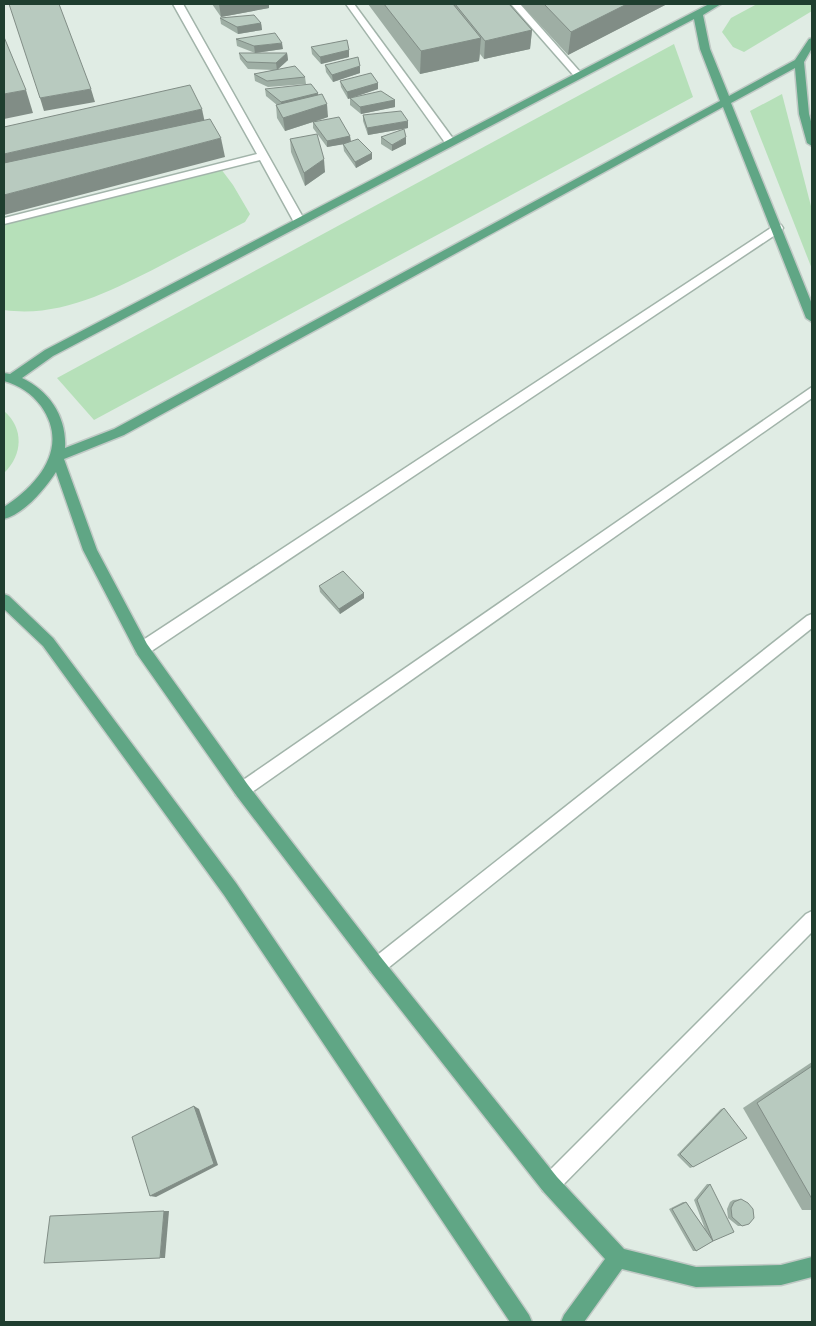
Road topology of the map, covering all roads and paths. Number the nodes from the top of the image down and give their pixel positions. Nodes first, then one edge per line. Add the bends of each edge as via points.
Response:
1 (178, 4) edge
2 (350, 4) edge
3 (515, 4) edge
4 (716, 4) edge
5 (698, 13) junction
6 (812, 41) edge
7 (799, 62) junction
8 (578, 75) junction
9 (726, 102) junction
10 (450, 142) junction
11 (812, 143) edge
12 (263, 156) junction
13 (4, 221) edge
14 (299, 221) junction
15 (777, 228) junction
16 (812, 318) edge
17 (8, 378) edge
18 (812, 392) edge
19 (57, 457) junction
20 (4, 514) edge
21 (4, 600) edge
22 (812, 620) edge
23 (142, 649) junction
24 (242, 790) junction
25 (812, 920) edge
26 (377, 966) junction
27 (550, 1184) junction
28 (618, 1258) junction
29 (812, 1267) edge
30 (522, 1322) edge
31 (571, 1322) edge

1 - 12 street
2 - 10 street
3 - 8 street
4 - 5 main road
5 - 8 main road
5 - 9 main road via 705,49
6 - 7 main road
7 - 9 main road
7 - 11 main road via 804,114
8 - 10 main road
9 - 15 main road
9 - 19 main road via 119,432
10 - 14 main road
12 - 13 street
12 - 14 street
14 - 17 main road via 49,352
15 - 16 main road
15 - 23 street
17 - 19 main road via 37,392 53,410 60,432
18 - 24 street
19 - 20 main road via 43,482 20,505
19 - 23 main road via 90,550
21 - 30 main road via 48,642 230,889
22 - 26 street
23 - 24 main road
24 - 26 main road
25 - 27 street
26 - 27 main road
27 - 28 main road
28 - 29 main road via 696,1277 781,1275
28 - 31 main road

